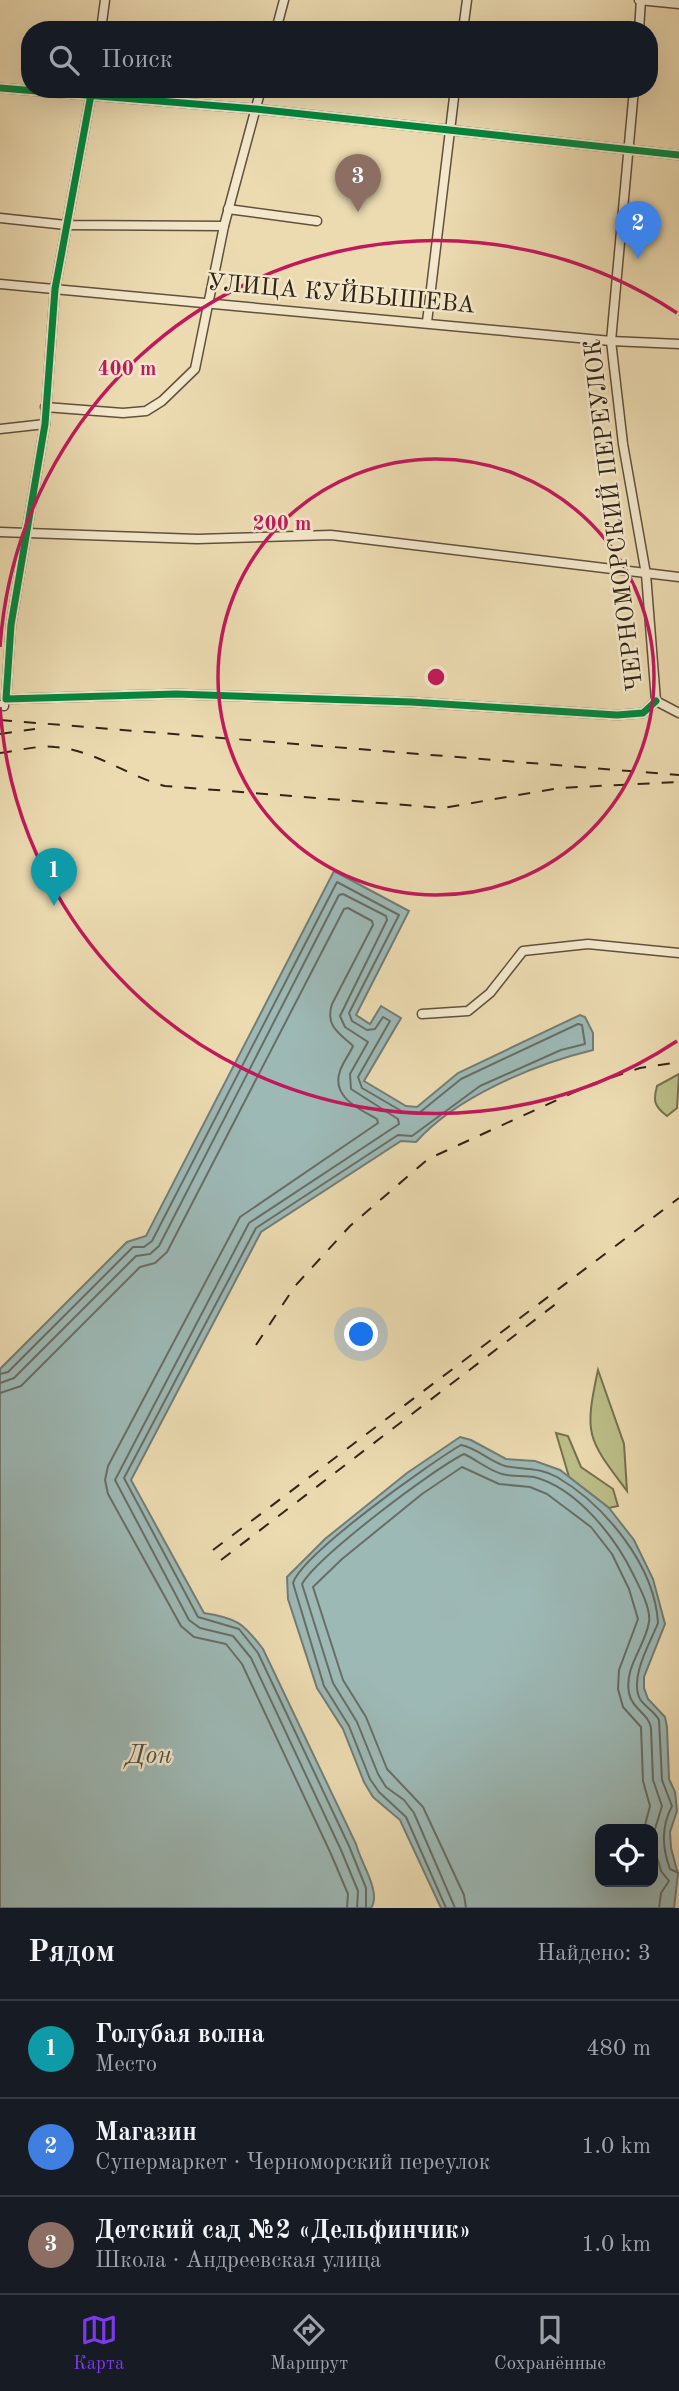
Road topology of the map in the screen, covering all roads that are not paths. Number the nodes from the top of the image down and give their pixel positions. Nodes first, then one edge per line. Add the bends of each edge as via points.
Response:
1 (106, 0) edge
2 (284, 0) edge
3 (467, 0) edge
4 (640, 0) edge
5 (679, 4) edge
6 (102, 21) edge
7 (278, 21) edge
8 (464, 21) edge
9 (639, 21) edge
10 (0, 88) edge
11 (21, 89) edge
12 (90, 98) edge
13 (146, 98) edge
14 (259, 98) edge
15 (454, 98) edge
16 (633, 98) edge
17 (256, 108) junction
18 (450, 132) junction
19 (629, 150) junction
20 (679, 155) edge
21 (228, 209) junction
22 (0, 218) edge
23 (317, 221) dead end
24 (66, 225) junction
25 (224, 226) junction
26 (0, 284) edge
27 (55, 289) junction
28 (211, 302) junction
29 (427, 322) junction
30 (611, 341) junction
31 (679, 344) edge
32 (45, 407) junction
33 (45, 424) junction
34 (0, 429) edge
35 (25, 531) junction
36 (0, 532) edge
37 (646, 574) junction
38 (679, 578) edge
39 (656, 701) junction
40 (3, 703) edge
41 (679, 713) edge
42 (679, 953) edge
43 (422, 1014) dead end

1 - 6 street
2 - 7 street
3 - 8 street
4 - 5 street
4 - 9 street
10 - 11 street
12 - 24 street
13 - 17 street
14 - 17 street
15 - 18 street
16 - 19 street, ЧЕРНОМОРСКИЙ ПЕРЕУЛОК
17 - 18 street
17 - 21 street
18 - 19 street
18 - 29 street
19 - 20 street
19 - 30 street, ЧЕРНОМОРСКИЙ ПЕРЕУЛОК
21 - 23 street
21 - 25 street
22 - 24 street
24 - 25 street
24 - 27 street
25 - 28 street
26 - 27 street, УЛИЦА КУЙБЫШЕВА
27 - 28 street, УЛИЦА КУЙБЫШЕВА
27 - 32 street
28 - 29 street, УЛИЦА КУЙБЫШЕВА
28 - 32 street via 195,369 162,401 146,411 123,414
29 - 30 street, УЛИЦА КУЙБЫШЕВА
30 - 31 street, УЛИЦА КУЙБЫШЕВА
30 - 37 street, ЧЕРНОМОРСКИЙ ПЕРЕУЛОК
32 - 33 street
33 - 34 street
33 - 35 street
35 - 36 street
35 - 37 street via 197,539 331,535
35 - 40 street
37 - 38 street
37 - 39 street, ЧЕРНОМОРСКИЙ ПЕРЕУЛОК
39 - 40 street via 643,713 617,715 176,694
39 - 41 street, ЧЕРНОМОРСКИЙ ПЕРЕУЛОК
42 - 43 street via 588,944 523,951 468,1011

